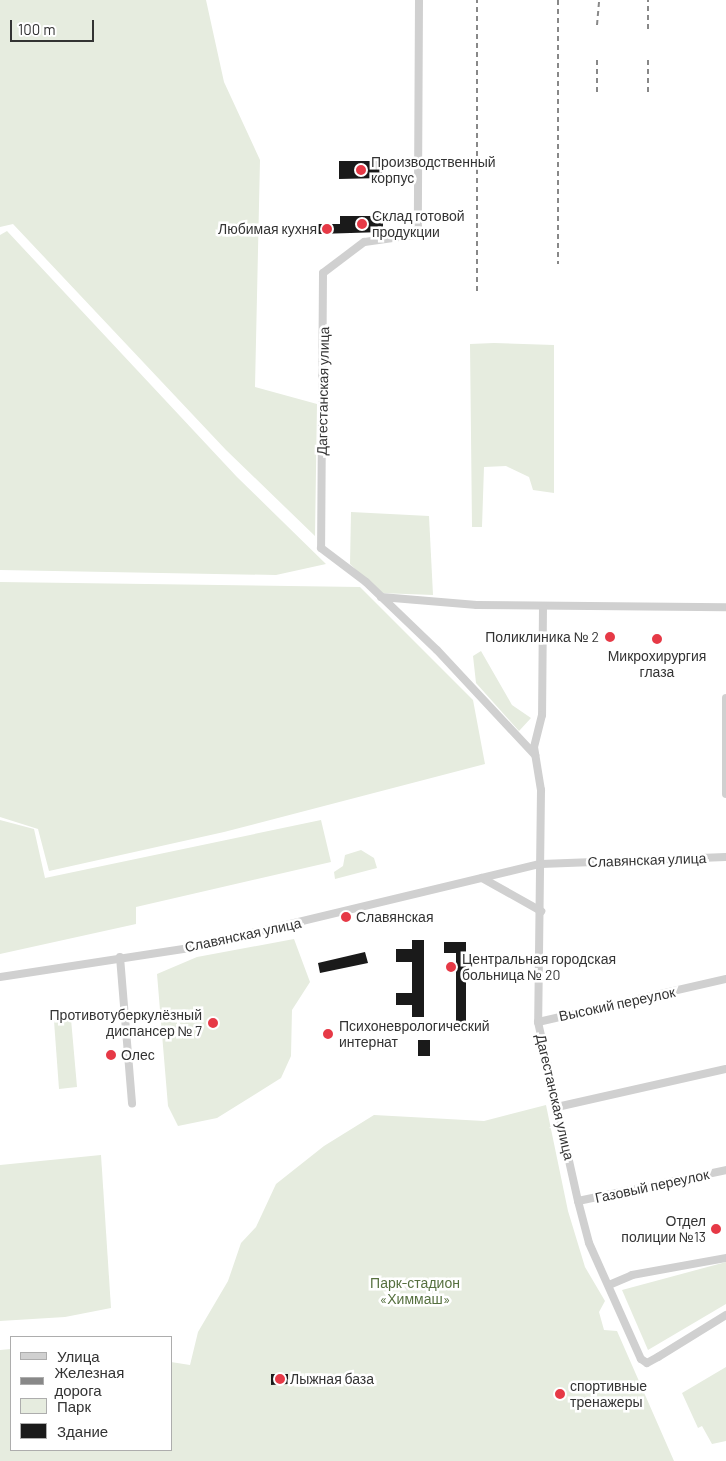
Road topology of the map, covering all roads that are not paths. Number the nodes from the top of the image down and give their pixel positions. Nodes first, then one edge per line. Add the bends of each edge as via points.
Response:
1 (419, 0) edge
2 (381, 597) junction
3 (542, 606) junction
4 (726, 607) edge
5 (726, 698) edge
6 (535, 755) junction
7 (726, 794) edge
8 (726, 857) edge
9 (541, 864) junction
10 (480, 878) junction
11 (541, 911) junction
12 (120, 957) junction
13 (2, 977) edge
14 (726, 978) edge
15 (538, 1022) junction
16 (726, 1069) edge
17 (132, 1104) dead end
18 (557, 1108) junction
19 (726, 1170) edge
20 (578, 1201) junction
21 (726, 1258) edge
22 (609, 1285) junction
23 (726, 1315) edge

1 - 2 street, Дагестанская улица via 418,227 414,235 364,242 323,273 321,548
2 - 3 street
2 - 6 street, Дагестанская улица via 438,650
3 - 4 street
3 - 6 street, Дагестанская улица via 542,715
5 - 7 street
6 - 9 street, Дагестанская улица via 540,780
8 - 9 street, Славянская улица
9 - 10 street, Славянская улица
9 - 11 street, Дагестанская улица
10 - 11 street
10 - 12 street, Славянская улица via 190,948
11 - 15 street, Дагестанская улица
12 - 13 street, Славянская улица
12 - 17 street
14 - 15 street, Высокий переулок via 631,1004
15 - 18 street, Дагестанская улица
16 - 18 street
18 - 20 street, Дагестанская улица
19 - 20 street, Газовый переулок
20 - 22 street, Дагестанская улица via 589,1243
21 - 22 street via 632,1275
22 - 23 street, Дагестанская улица via 641,1360 646,1363

